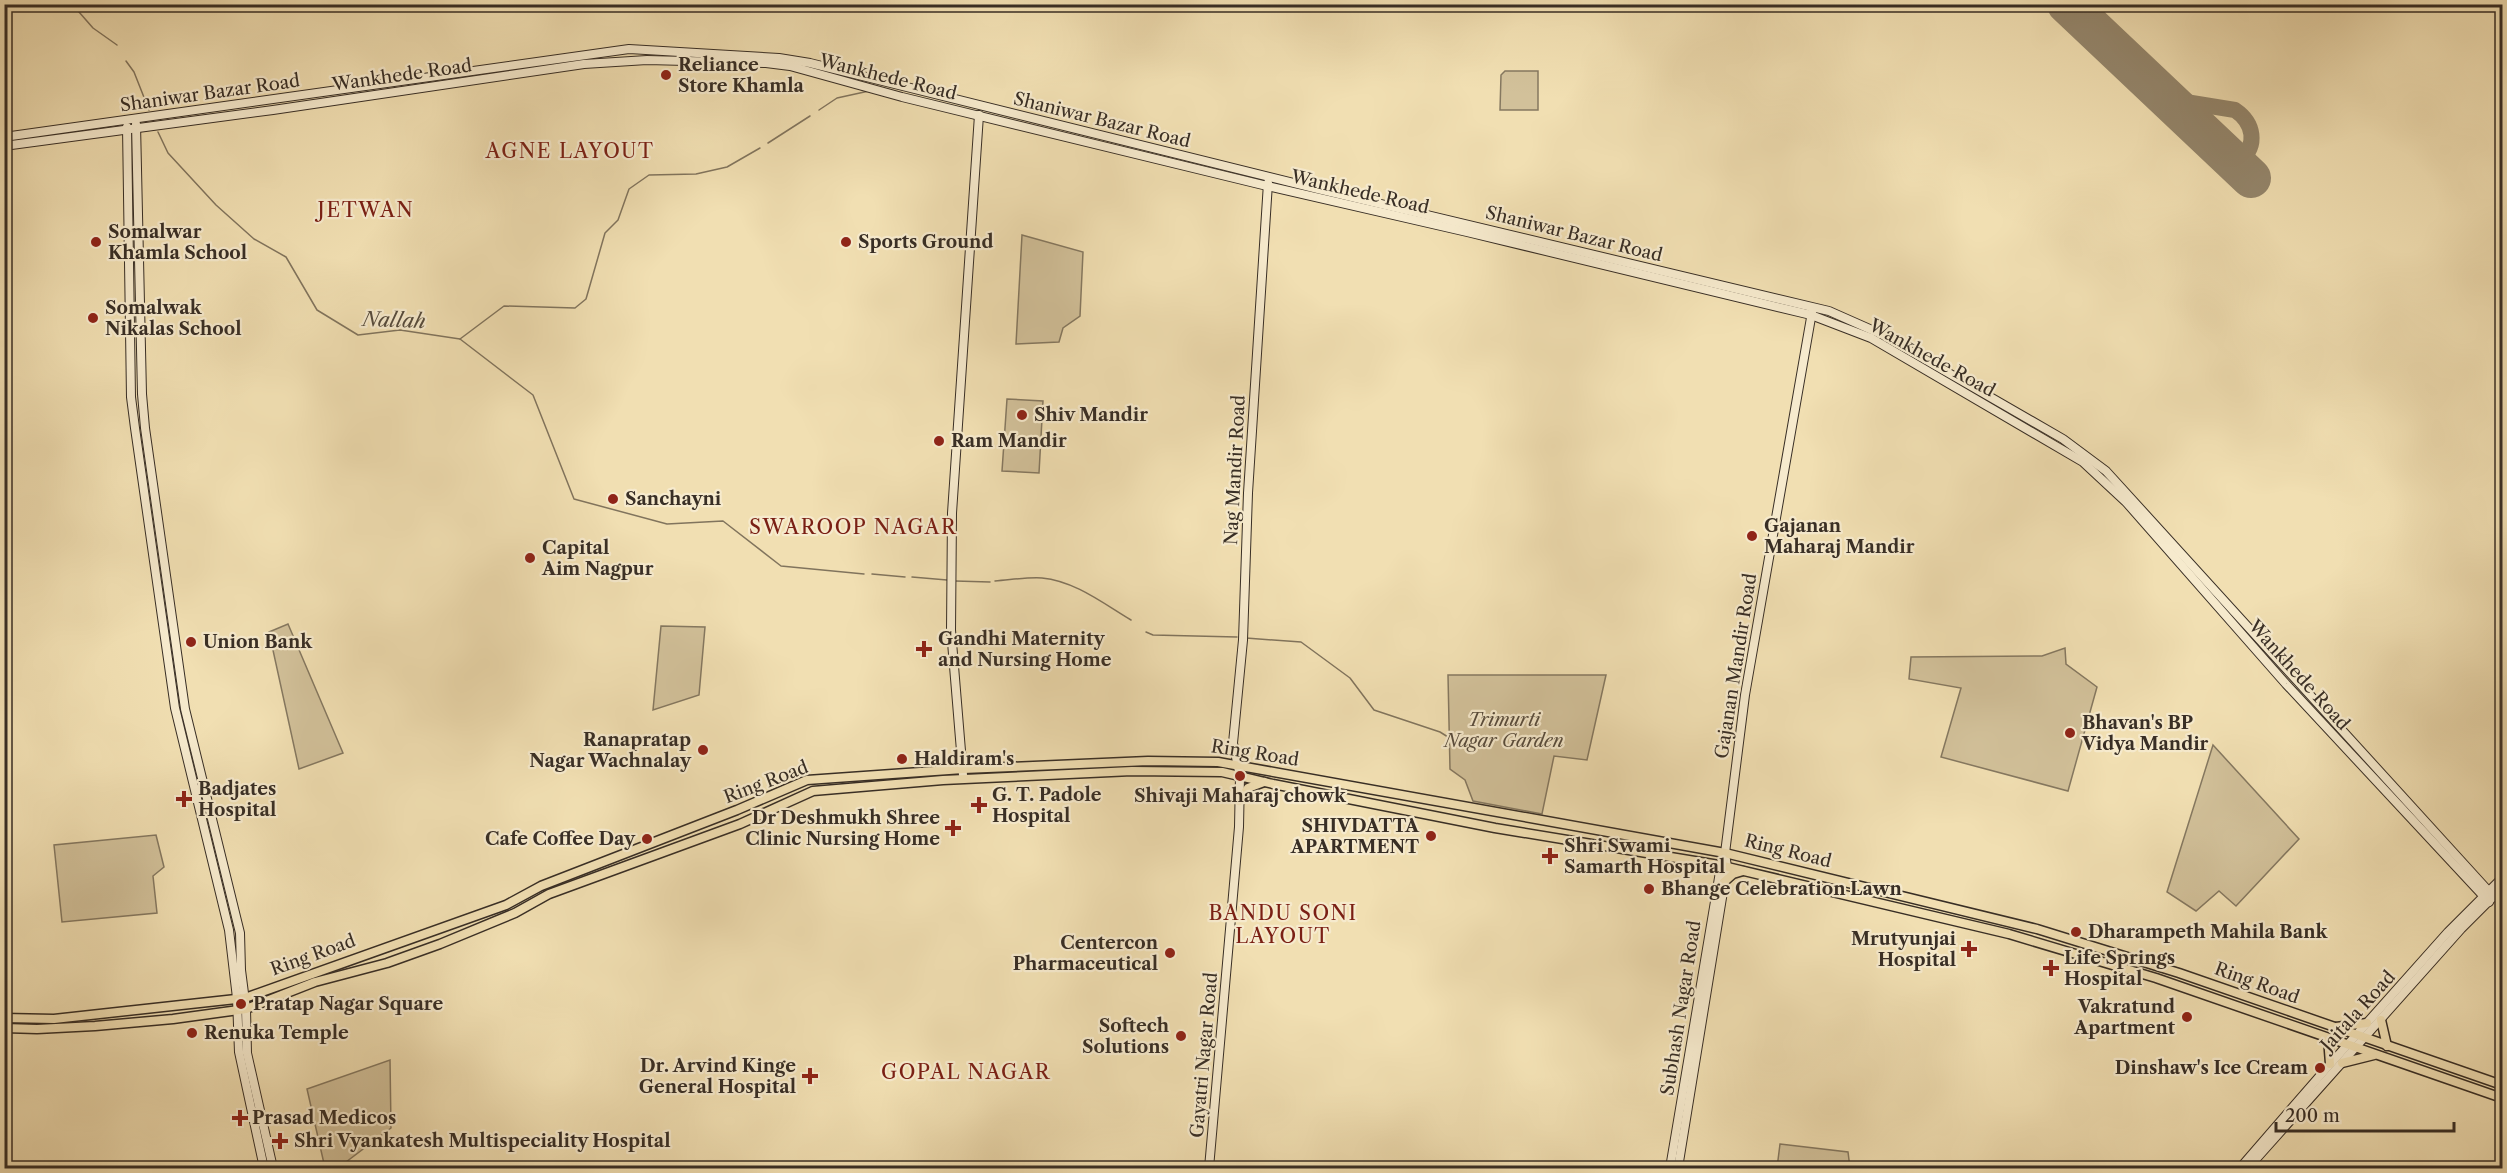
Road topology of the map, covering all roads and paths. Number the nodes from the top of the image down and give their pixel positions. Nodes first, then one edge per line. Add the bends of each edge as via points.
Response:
1 (979, 115) junction
2 (136, 119) junction
3 (127, 120) junction
4 (137, 128) junction
5 (128, 129) junction
6 (4, 137) edge
7 (4, 146) edge
8 (1269, 177) junction
9 (1267, 186) junction
10 (1812, 311) junction
11 (2132, 498) joint
12 (1236, 765) junction
13 (963, 769) junction
14 (1240, 776) junction
15 (963, 779) junction
16 (1265, 782) junction
17 (1239, 801) junction
18 (1725, 853) junction
19 (1723, 866) junction
20 (1743, 870) junction
21 (2502, 878) edge
22 (1724, 882) junction
23 (2502, 888) edge
24 (2489, 897) junction
25 (241, 998) junction
26 (242, 1010) junction
27 (4, 1018) edge
28 (2381, 1020) junction
29 (2367, 1023) junction
30 (4, 1028) edge
31 (2332, 1028) junction
32 (2355, 1035) junction
33 (2328, 1038) junction
34 (2365, 1039) junction
35 (2352, 1046) junction
36 (2387, 1046) junction
37 (2374, 1055) junction
38 (2342, 1063) junction
39 (2330, 1064) junction
40 (2502, 1085) edge
41 (2502, 1098) edge
42 (264, 1168) edge
43 (273, 1168) edge
44 (1209, 1168) edge
45 (1670, 1168) edge
46 (1678, 1168) edge
47 (2240, 1168) edge
48 (2248, 1168) edge

1 - 4 main road, Wankhede Road via 790,66 629,60
1 - 9 main road, Wankhede Road
1 - 13 main road via 952,513 951,630
2 - 3 main road, Shaniwar Bazar Road
2 - 4 main road
2 - 8 main road, Shaniwar Bazar Road via 629,49 675,51 810,63
3 - 5 main road
3 - 6 main road, Shaniwar Bazar Road
4 - 5 main road, Wankhede Road
4 - 25 main road via 145,428 185,709 240,933
5 - 7 main road, Wankhede Road
5 - 25 main road via 131,397 135,428 175,708 230,930
8 - 9 main road, Nag Mandir Road
8 - 10 main road, Shaniwar Bazar Road
9 - 10 main road, Wankhede Road
9 - 12 main road, Nag Mandir Road via 1248,482 1243,635 1233,742
10 - 11 main road, Shaniwar Bazar Road via 1848,318 1881,334 2063,439
10 - 18 main road, Gajanan Mandir Road via 1745,695
10 - 24 main road, Wankhede Road via 1871,338 2083,462 2126,502 2286,684
11 - 24 main road, Wankhede Road
12 - 13 main road, Ring Road via 1148,762
12 - 14 main road, Gayatri Nagar Road
12 - 18 main road, Ring Road
13 - 15 main road
13 - 25 main road, Ring Road via 807,780 541,886 506,905
14 - 15 main road, Ring Road via 1222,772 1132,771
14 - 16 main road, Ring Road
14 - 17 main road, Gayatri Nagar Road
15 - 26 main road, Ring Road via 813,791 740,824 549,894 515,913 440,944 315,982
16 - 17 main road via 1248,788
16 - 19 main road, Ring Road via 1483,826
17 - 44 main road, Gayatri Nagar Road
18 - 19 main road, Gajanan Mandir Road
18 - 31 main road, Ring Road via 2037,929 2179,973
19 - 20 main road, Ring Road
19 - 22 main road
19 - 45 main road, Subhash Nagar Road
20 - 22 main road
20 - 33 main road, Ring Road via 2008,934 2156,978
21 - 24 main road, Jaitala Road
22 - 46 main road
23 - 24 main road, Jaitala Road
24 - 28 main road, Jaitala Road
24 - 29 main road, Jaitala Road via 2448,932
25 - 26 main road
25 - 27 main road, Ring Road via 54,1019
26 - 30 main road, Ring Road via 95,1026
26 - 42 main road via 239,1052
26 - 43 main road via 247,1053
28 - 34 main road, Jaitala Road
28 - 36 main road
29 - 31 main road
29 - 32 main road, Jaitala Road
31 - 32 main road, Ring Road
32 - 34 main road, Ring Road
32 - 35 main road, Jaitala Road
33 - 35 main road, Ring Road
33 - 39 main road
34 - 35 main road, Jaitala Road
34 - 36 main road, Ring Road
35 - 37 main road, Ring Road
35 - 38 main road, Jaitala Road
35 - 39 main road, Jaitala Road
36 - 40 main road, Ring Road
37 - 38 main road
37 - 41 main road, Ring Road
38 - 48 main road, Jaitala Road
39 - 47 main road, Jaitala Road

